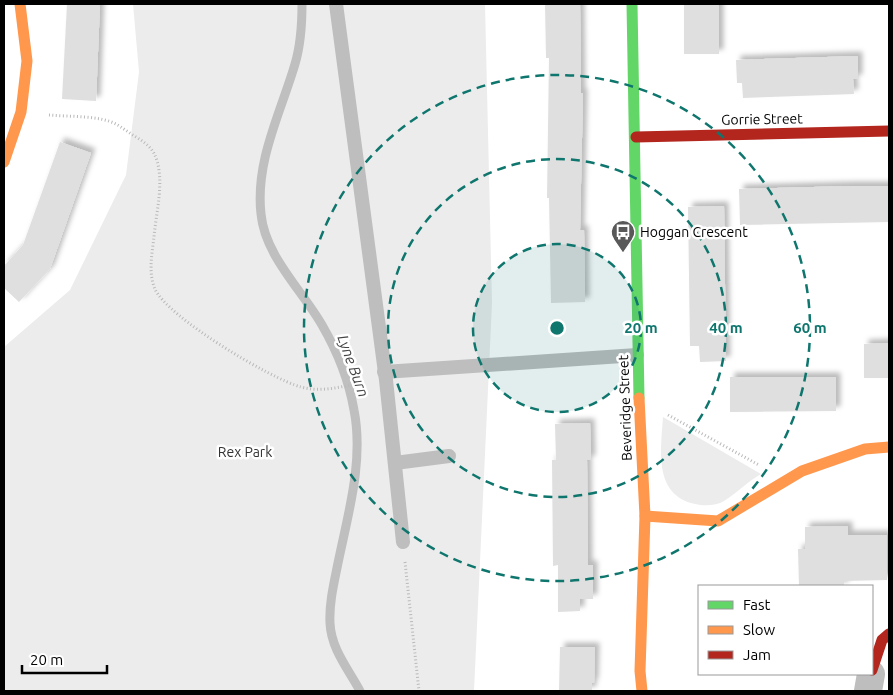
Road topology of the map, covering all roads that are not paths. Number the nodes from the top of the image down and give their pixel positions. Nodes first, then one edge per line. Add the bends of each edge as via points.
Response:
1 (20, 4) edge
2 (336, 4) edge
3 (632, 4) edge
4 (889, 131) edge
5 (636, 137) junction
6 (4, 162) edge
7 (637, 355) junction
8 (384, 372) junction
9 (889, 447) edge
10 (449, 456) dead end
11 (394, 464) junction
12 (645, 516) junction
13 (403, 542) road end
14 (889, 634) edge
15 (873, 667) edge
16 (871, 675) edge
17 (642, 691) edge
18 (868, 691) edge

1 - 6 street via 27,61 21,112
2 - 8 lane
3 - 5 street, Beveridge Street
4 - 5 street, Gorrie Street
5 - 7 street, Beveridge Street
7 - 8 lane
7 - 12 street, Beveridge Street
8 - 11 lane
9 - 12 street via 865,449 802,471 718,521
10 - 11 lane
11 - 13 lane
12 - 17 street, Beveridge Street
14 - 15 street via 882,640
16 - 18 street

